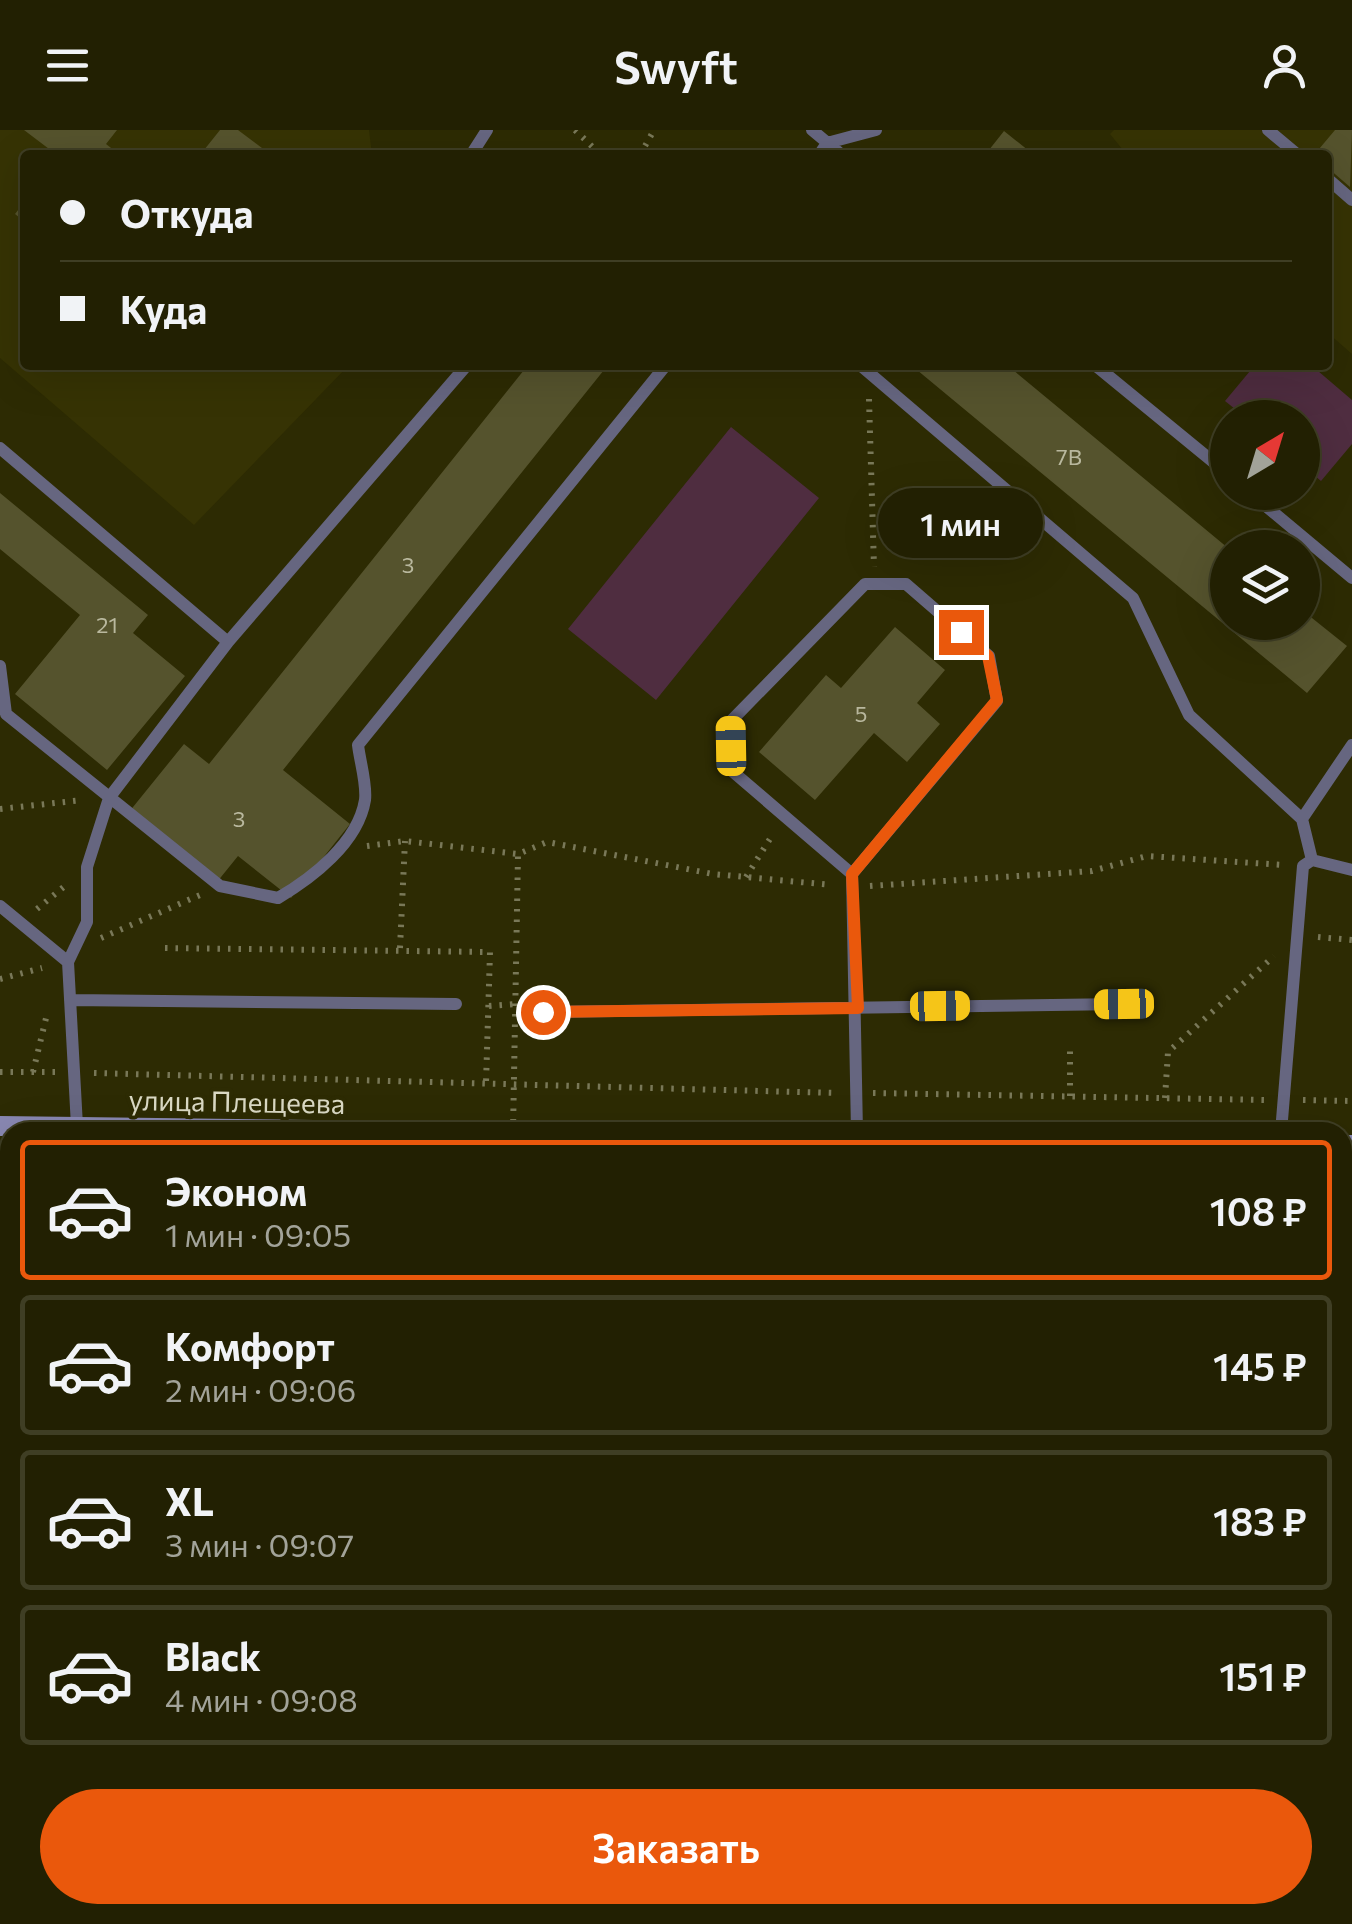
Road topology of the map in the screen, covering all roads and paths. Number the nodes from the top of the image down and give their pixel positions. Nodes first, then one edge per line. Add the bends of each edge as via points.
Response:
1 (575, 130) edge
2 (812, 130) edge
3 (876, 130) edge
4 (1268, 130) edge
5 (823, 149) edge
6 (596, 150) edge
7 (1292, 150) edge
8 (1332, 182) edge
9 (1352, 200) edge
10 (463, 370) edge
11 (662, 370) edge
12 (864, 370) edge
13 (865, 370) edge
14 (1102, 370) edge
15 (0, 448) edge
16 (1210, 459) edge
17 (1271, 510) edge
18 (1352, 578) edge
19 (874, 584) junction
20 (228, 642) junction
21 (0, 666) edge
22 (1352, 745) edge
23 (109, 798) junction
24 (0, 809) edge
25 (785, 816) junction
26 (1302, 819) junction
27 (405, 841) dead end
28 (518, 854) dead end
29 (1312, 860) junction
30 (88, 867) junction
31 (1352, 870) edge
32 (852, 874) junction
33 (746, 877) dead end
34 (220, 886) junction
35 (0, 906) edge
36 (18, 924) junction
37 (1296, 936) junction
38 (1352, 940) edge
39 (165, 948) dead end
40 (400, 948) junction
41 (68, 962) junction
42 (0, 979) edge
43 (70, 1000) junction
44 (456, 1004) dead end
45 (515, 1004) junction
46 (1124, 1004) dead end
47 (489, 1006) junction
48 (858, 1008) junction
49 (543, 1012) dead end
50 (1070, 1052) dead end
51 (0, 1072) edge
52 (74, 1072) junction
53 (486, 1084) junction
54 (513, 1084) junction
55 (860, 1093) junction
56 (1070, 1096) junction
57 (1165, 1098) junction
58 (1351, 1099) edge
59 (1283, 1100) junction
60 (77, 1122) edge
61 (513, 1122) edge
62 (858, 1122) edge
63 (1282, 1122) edge

1 - 6 path
2 - 5 lane
3 - 5 lane
4 - 7 lane
8 - 9 lane
10 - 20 lane
11 - 34 lane via 358,745 362,809 314,877 278,898
12 - 19 path
13 - 26 lane via 1134,598 1189,715
14 - 16 lane
15 - 20 lane
17 - 18 lane
19 - 25 lane via 866,584 731,721 732,771
19 - 32 lane via 906,584 988,656 997,700
20 - 23 lane
21 - 23 lane via 6,714
22 - 26 lane
23 - 24 path
23 - 30 lane
23 - 34 lane
25 - 32 lane
25 - 33 path
26 - 29 lane
27 - 40 path
28 - 45 path
29 - 31 lane
29 - 37 lane via 1303,866
30 - 36 path
30 - 41 lane via 87,922
32 - 48 lane
34 - 41 path via 93,941
35 - 36 lane
36 - 41 lane
37 - 38 path
37 - 57 path via 1168,1052
37 - 59 lane
39 - 40 path
40 - 47 path via 490,952
41 - 42 path
41 - 43 lane
43 - 44 lane
43 - 52 lane
45 - 47 path
45 - 54 path
46 - 48 lane
47 - 53 path
48 - 49 lane
48 - 55 lane
50 - 56 path
51 - 52 path
52 - 53 path
52 - 60 lane
53 - 54 path
54 - 55 path
54 - 61 path
55 - 56 path
55 - 62 lane
56 - 57 path
57 - 59 path
58 - 59 path
59 - 63 lane

